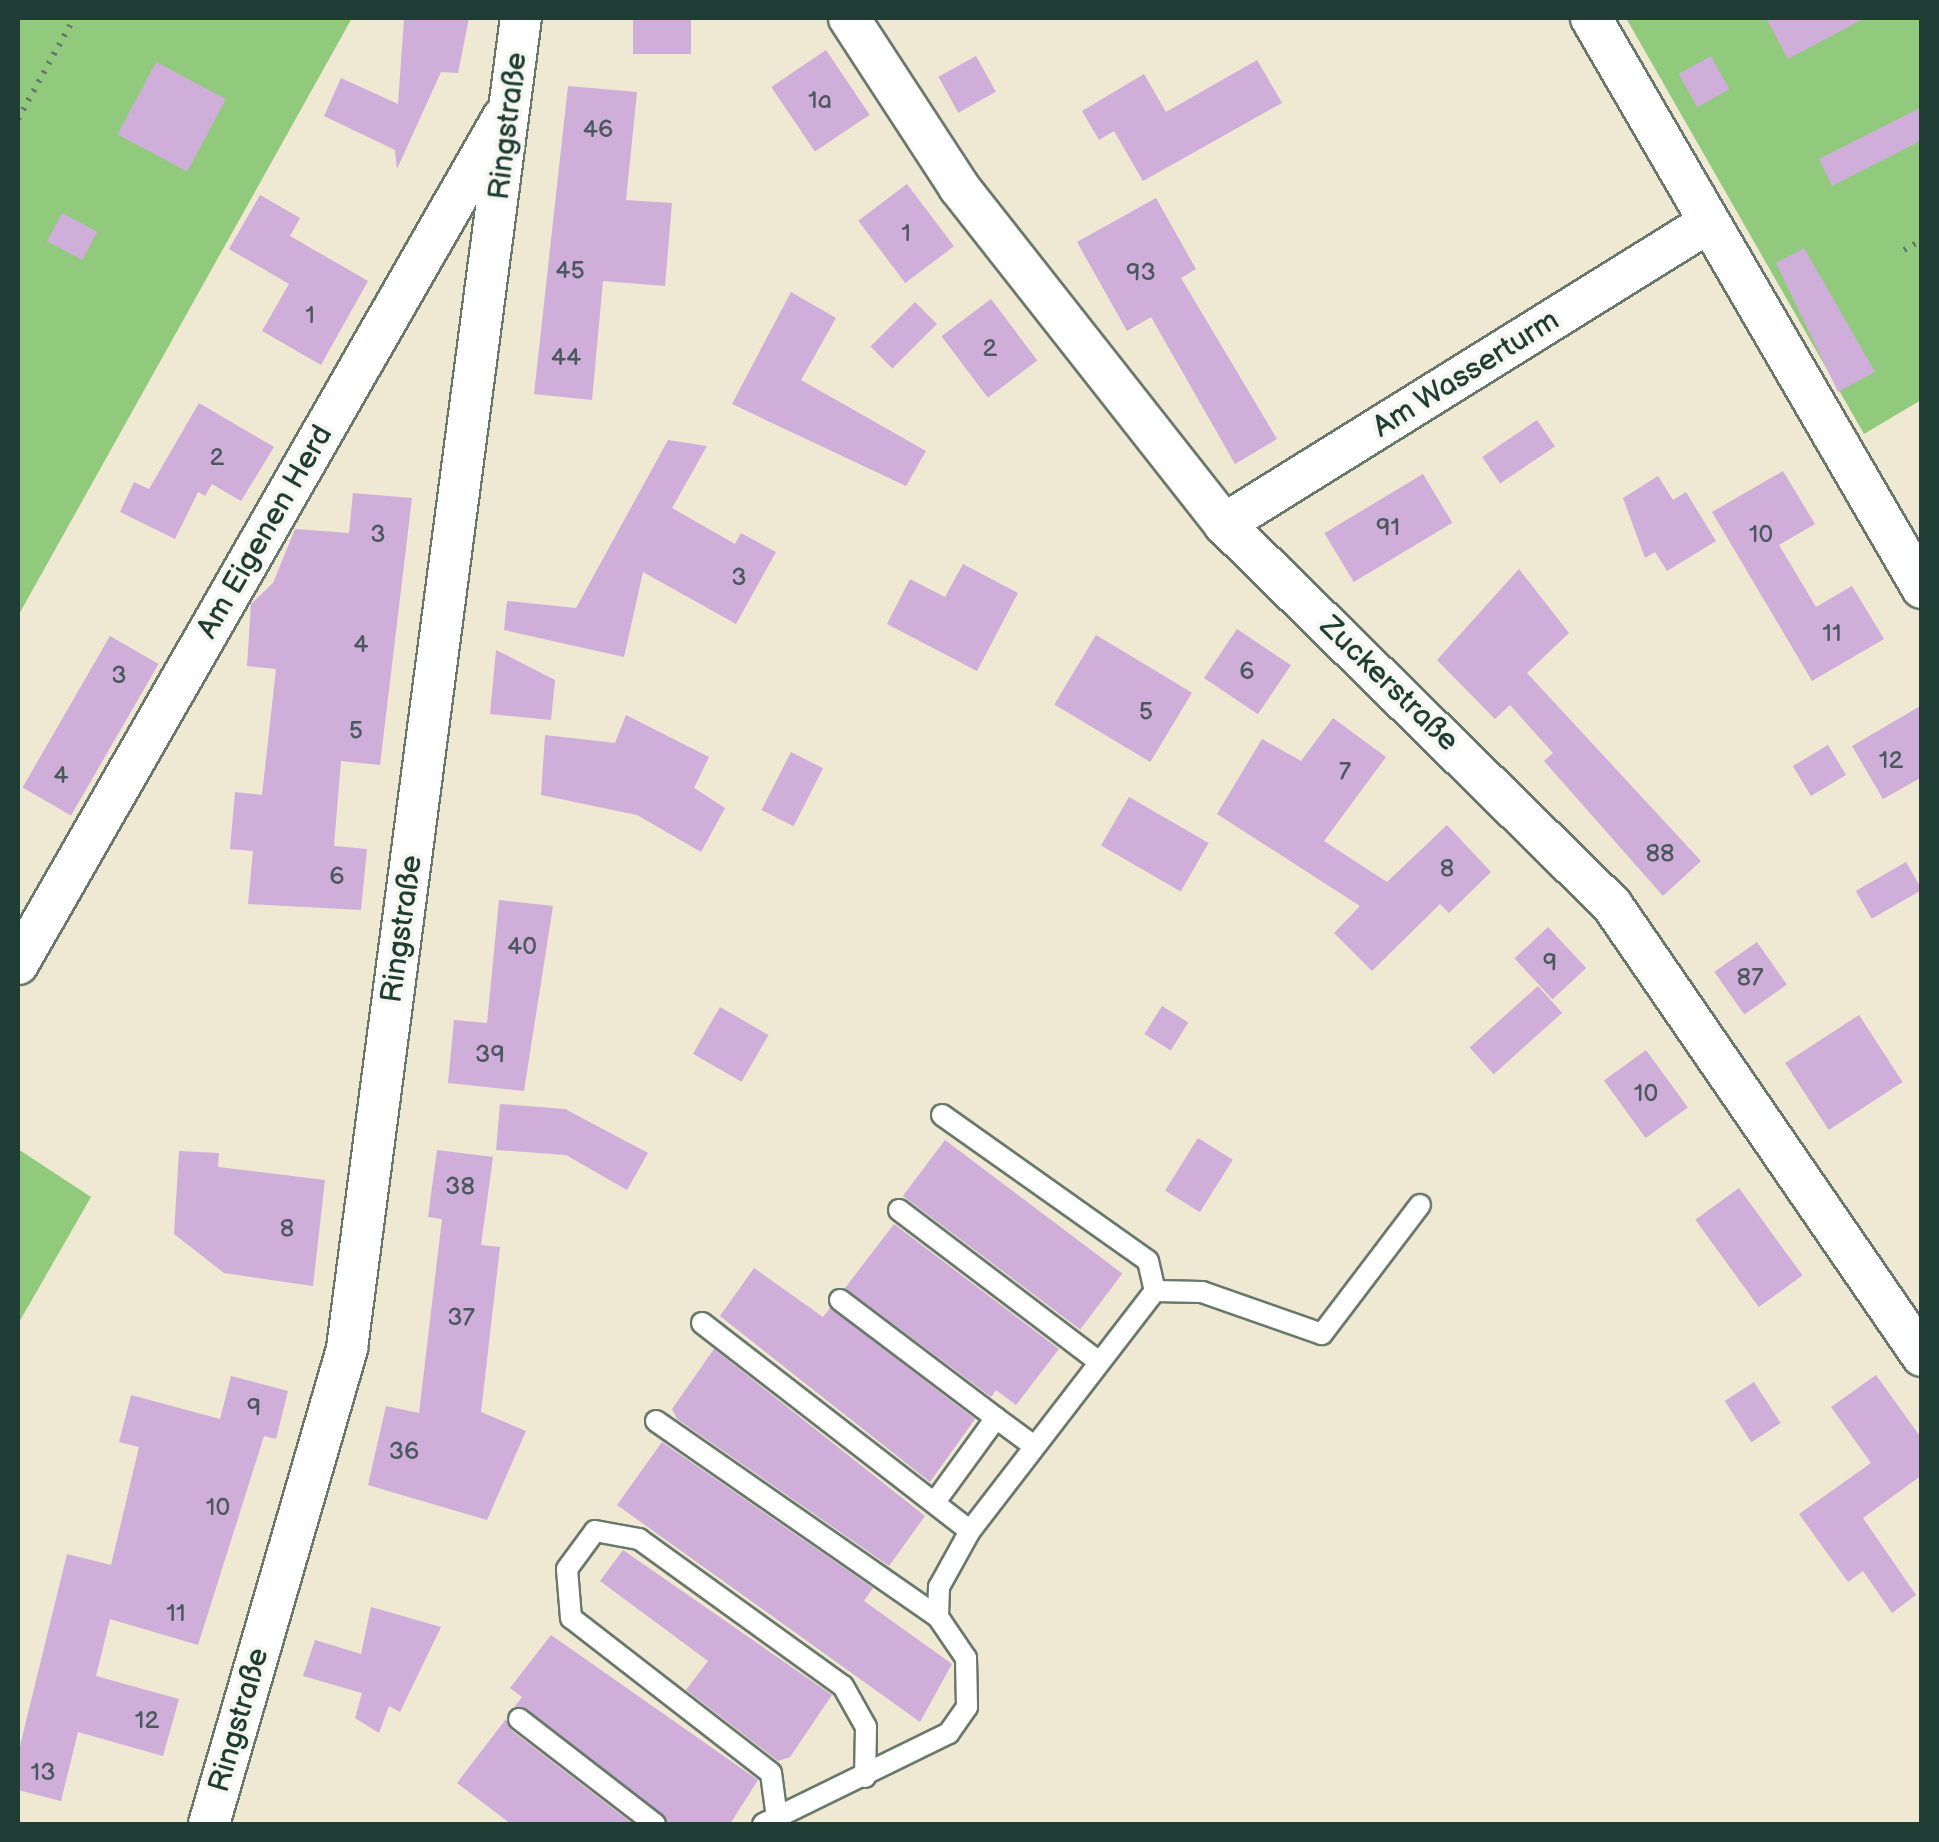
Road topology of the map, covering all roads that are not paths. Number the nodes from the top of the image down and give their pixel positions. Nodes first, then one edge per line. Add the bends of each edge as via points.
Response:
1 (521, 18) edge
2 (849, 18) edge
3 (1591, 18) edge
4 (512, 101) junction
5 (1708, 223) junction
6 (1224, 524) junction
7 (1922, 588) edge
8 (18, 964) edge
9 (942, 1115) dead end
10 (1420, 1205) dead end
11 (899, 1210) dead end
12 (1155, 1290) junction
13 (840, 1300) dead end
14 (702, 1323) dead end
15 (1922, 1356) edge
16 (1098, 1361) junction
17 (996, 1418) junction
18 (656, 1420) dead end
19 (1034, 1446) junction
20 (935, 1502) junction
21 (970, 1531) junction
22 (938, 1618) junction
23 (518, 1719) dead end
24 (865, 1776) junction
25 (770, 1821) edge
26 (209, 1824) edge
27 (655, 1824) edge

1 - 4 street, Ringstraße
2 - 6 street, Zuckerstraße via 959,186
3 - 5 street
4 - 8 street, Am Eigenen Herd
4 - 26 street, Ringstraße via 346,1348
5 - 6 street, Am Wasserturm
5 - 7 street
6 - 15 street, Zuckerstraße via 1612,905
9 - 12 lane via 1148,1260
10 - 12 lane via 1322,1334 1202,1292
11 - 16 lane
12 - 16 lane
13 - 17 lane
14 - 20 lane
16 - 19 lane
17 - 19 lane
17 - 20 lane
18 - 22 lane
19 - 21 lane
20 - 21 lane
21 - 22 lane via 938,1587
22 - 24 lane via 966,1658 967,1707 950,1733
23 - 27 lane
24 - 25 lane
24 - 25 lane via 866,1728 843,1686 639,1539 594,1531 567,1569 572,1618 771,1773

